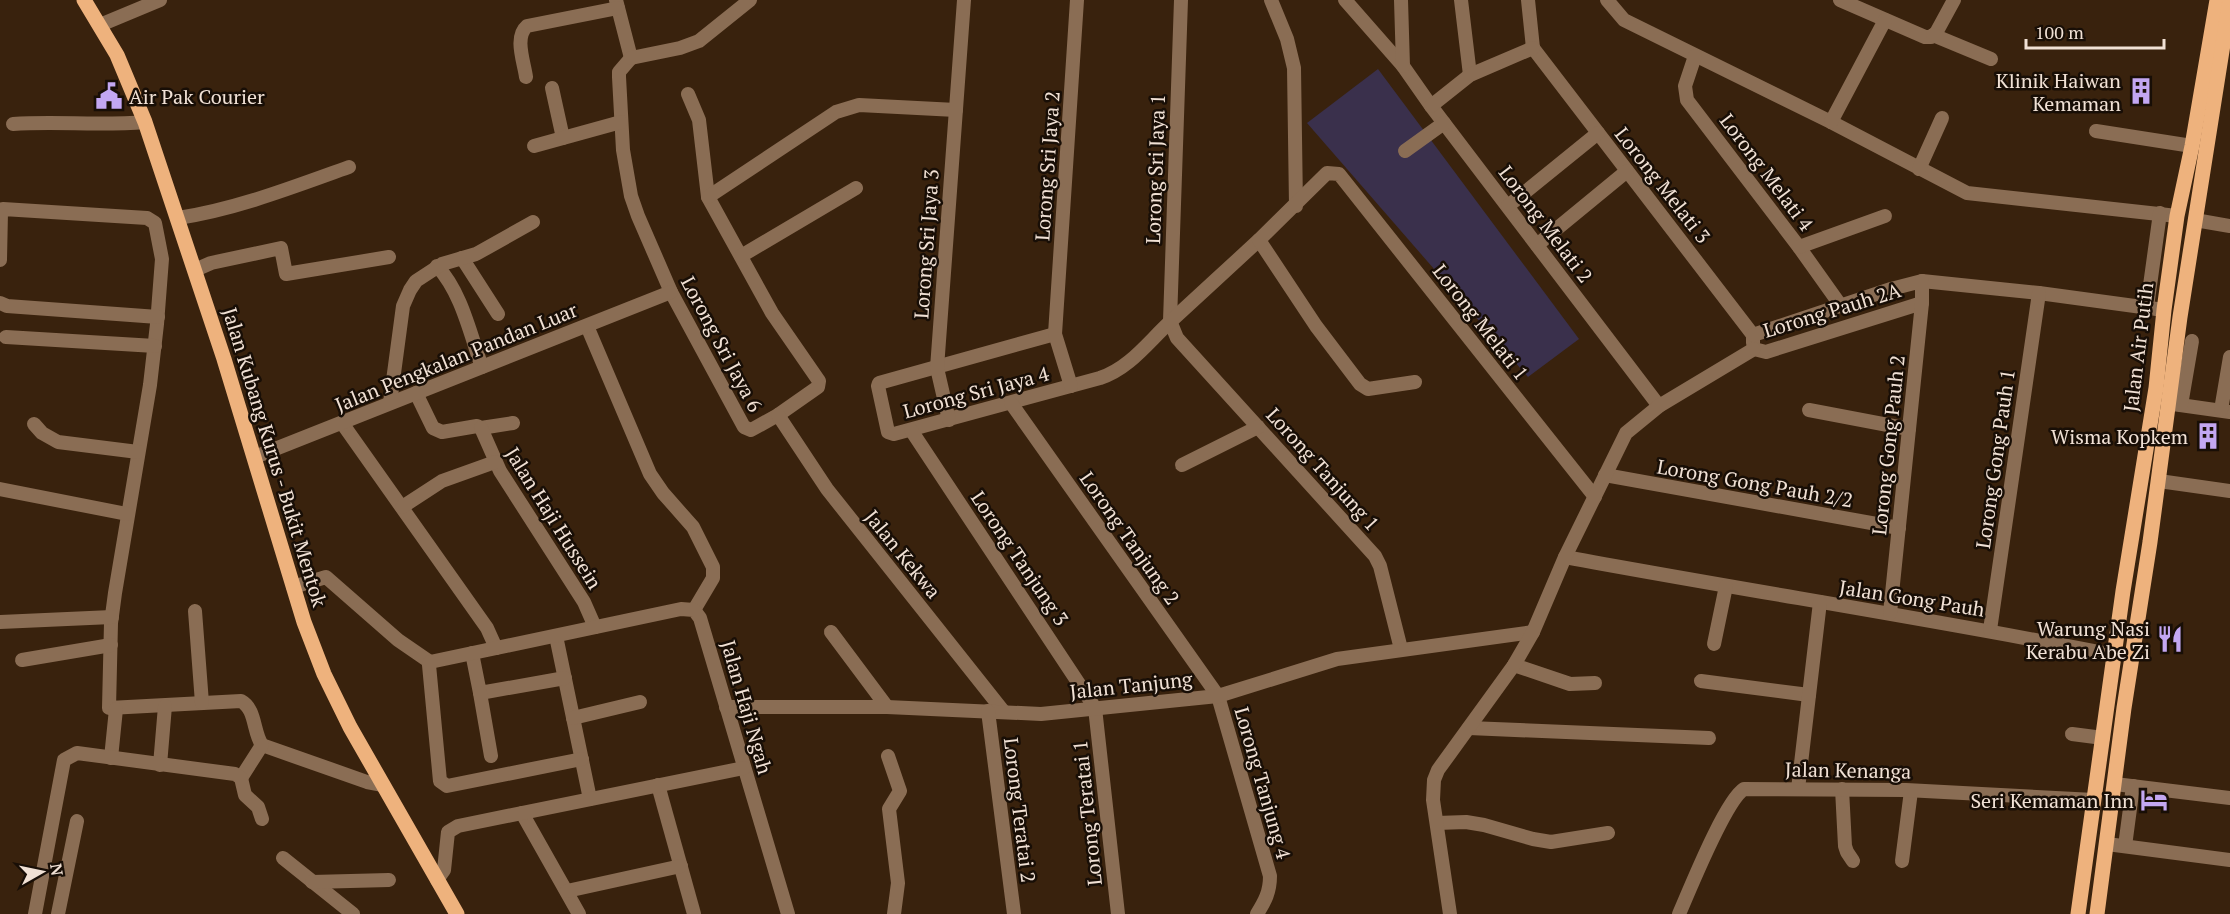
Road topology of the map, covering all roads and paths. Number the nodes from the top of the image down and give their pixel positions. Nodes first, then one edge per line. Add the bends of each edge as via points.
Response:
1 (159, 0) edge
2 (750, 0) edge
3 (964, 0) edge
4 (1077, 0) edge
5 (1181, 0) edge
6 (1271, 0) edge
7 (1345, 0) edge
8 (1401, 0) edge
9 (1461, 0) edge
10 (1528, 0) edge
11 (1607, 0) edge
12 (1840, 0) edge
13 (1953, 0) edge
14 (2217, 0) edge
15 (2230, 0) edge
16 (617, 4) edge
17 (92, 13) edge
18 (1885, 20) junction
19 (1934, 35) junction
20 (1533, 48) junction
21 (1695, 56) junction
22 (631, 58) junction
23 (1991, 58) dead end
24 (2225, 62) edge
25 (1403, 66) junction
26 (1470, 75) junction
27 (526, 77) dead end
28 (552, 88) dead end
29 (688, 94) dead end
30 (1431, 106) junction
31 (956, 110) junction
32 (1942, 118) dead end
33 (621, 122) junction
34 (1831, 122) junction
35 (145, 123) junction
36 (1444, 123) junction
37 (13, 124) dead end
38 (2096, 131) dead end
39 (1598, 133) junction
40 (563, 138) junction
41 (534, 146) dead end
42 (2192, 146) junction
43 (1405, 151) dead end
44 (349, 167) dead end
45 (1919, 169) junction
46 (1627, 171) junction
47 (855, 188) dead end
48 (708, 197) junction
49 (1296, 206) junction
50 (1508, 206) junction
51 (176, 213) junction
52 (2160, 213) junction
53 (1885, 216) dead end
54 (2177, 216) junction
55 (2195, 220) junction
56 (533, 222) dead end
57 (155, 223) junction
58 (2230, 226) edge
59 (1259, 240) junction
60 (1537, 245) junction
61 (1799, 247) junction
62 (741, 256) junction
63 (389, 257) dead end
64 (462, 258) junction
65 (0, 260) edge
66 (437, 267) junction
67 (195, 270) junction
68 (1922, 281) junction
69 (671, 292) junction
70 (2039, 293) junction
71 (0, 303) edge
72 (1922, 303) junction
73 (1841, 306) junction
74 (2147, 307) junction
75 (2164, 310) junction
76 (498, 314) dead end
77 (158, 317) junction
78 (2180, 317) junction
79 (1170, 321) junction
80 (587, 326) junction
81 (1055, 334) junction
82 (6, 337) dead end
83 (1177, 338) joint
84 (2192, 341) dead end
85 (1754, 342) junction
86 (155, 346) junction
87 (2230, 357) edge
88 (482, 367) junction
89 (937, 368) junction
90 (1415, 382) dead end
91 (1071, 386) junction
92 (2156, 388) junction
93 (416, 393) junction
94 (390, 403) junction
95 (1011, 403) junction
96 (2175, 404) junction
97 (1659, 406) junction
98 (1809, 410) dead end
99 (2226, 411) edge
100 (778, 415) junction
101 (948, 420) junction
102 (342, 423) junction
103 (513, 423) dead end
104 (33, 424) dead end
105 (1258, 427) junction
106 (481, 428) junction
107 (1909, 429) junction
108 (911, 430) junction
109 (138, 452) junction
110 (255, 457) junction
111 (495, 462) junction
112 (1182, 465) dead end
113 (1605, 475) junction
114 (2158, 487) junction
115 (0, 489) edge
116 (2230, 491) edge
117 (1595, 497) junction
118 (402, 507) junction
119 (127, 514) junction
120 (1899, 528) junction
121 (1565, 557) junction
122 (290, 577) junction
123 (1726, 586) junction
124 (2123, 591) junction
125 (700, 600) junction
126 (1820, 602) junction
127 (195, 611) dead end
128 (1890, 613) junction
129 (112, 617) junction
130 (592, 619) junction
131 (0, 622) edge
132 (1990, 630) junction
133 (831, 632) dead end
134 (1533, 632) junction
135 (556, 636) junction
136 (493, 641) junction
137 (1714, 644) dead end
138 (111, 645) junction
139 (1401, 649) junction
140 (472, 652) junction
141 (2114, 655) junction
142 (22, 660) dead end
143 (430, 662) junction
144 (1514, 665) junction
145 (565, 678) junction
146 (1701, 681) dead end
147 (1595, 682) dead end
148 (480, 693) junction
149 (1809, 695) junction
150 (1218, 696) junction
151 (640, 702) dead end
152 (202, 703) junction
153 (165, 706) junction
154 (726, 707) junction
155 (887, 707) junction
156 (1095, 708) junction
157 (116, 709) junction
158 (988, 711) junction
159 (1004, 712) junction
160 (573, 718) junction
161 (1469, 728) junction
162 (2072, 734) dead end
163 (1709, 738) dead end
164 (2103, 738) junction
165 (262, 745) junction
166 (491, 756) dead end
167 (888, 756) dead end
168 (111, 758) junction
169 (582, 759) junction
170 (160, 765) junction
171 (744, 768) junction
172 (241, 778) junction
173 (383, 784) junction
174 (2115, 784) junction
175 (658, 785) junction
176 (2133, 786) junction
177 (1798, 789) junction
178 (1842, 789) junction
179 (1911, 790) junction
180 (2230, 798) edge
181 (591, 799) junction
182 (2094, 800) junction
183 (522, 813) junction
184 (262, 819) dead end
185 (77, 821) dead end
186 (1437, 823) junction
187 (1608, 833) dead end
188 (2107, 844) junction
189 (2125, 846) junction
190 (284, 858) dead end
191 (2230, 860) edge
192 (1853, 861) dead end
193 (1902, 861) dead end
194 (681, 866) junction
195 (42, 878) junction
196 (389, 880) dead end
197 (437, 880) junction
198 (65, 882) junction
199 (312, 882) junction
200 (567, 891) junction
201 (2087, 913) edge
202 (35, 914) edge
203 (58, 914) edge
204 (353, 914) edge
205 (457, 914) edge
206 (579, 914) edge
207 (694, 914) edge
208 (788, 914) edge
209 (894, 914) edge
210 (1014, 914) edge
211 (1118, 914) edge
212 (1257, 914) edge
213 (1450, 914) edge
214 (1678, 914) edge

1 - 17 street
2 - 22 street via 699,41
3 - 31 street, Lorong Sri Jaya 3
4 - 81 street, Lorong Sri Jaya 2
5 - 79 street, Lorong Sri Jaya 1
6 - 49 street via 1294,68
7 - 25 street, Lorong Melati 2
8 - 25 street
9 - 26 street
10 - 20 street
11 - 21 street via 1624,20
12 - 18 street
13 - 19 street
14 - 42 main road, Jalan Air Putih
15 - 24 main road, Jalan Air Putih
16 - 22 street
16 - 27 street via 523,29 520,40
17 - 35 main road, Jalan Kubang Kurus - Bukit Mentok via 117,55
18 - 19 street via 1925,37
18 - 34 street
19 - 23 street
20 - 26 street
20 - 39 street, Lorong Melati 3
21 - 34 street
21 - 61 street, Lorong Melati 4 via 1685,86 1687,100
22 - 33 street, Lorong Sri Jaya 6 via 619,72
24 - 55 main road, Jalan Air Putih
25 - 30 street, Lorong Melati 2
26 - 30 street
28 - 40 street
29 - 48 street, Lorong Sri Jaya 6 via 699,120
30 - 36 street, Lorong Melati 2
31 - 48 street via 859,105 846,108
31 - 89 street, Lorong Sri Jaya 3
32 - 45 street
33 - 40 street
33 - 69 street, Lorong Sri Jaya 6 via 631,196
34 - 45 street
35 - 37 street
35 - 51 main road, Jalan Kubang Kurus - Bukit Mentok
36 - 43 street
36 - 50 street, Lorong Melati 2
38 - 42 street
39 - 46 street, Lorong Melati 3
39 - 50 street
40 - 41 street
42 - 54 main road, Jalan Air Putih
44 - 51 street via 222,210
45 - 52 street via 1974,195
46 - 60 street
46 - 85 street, Lorong Melati 3
47 - 62 street
48 - 62 street, Lorong Sri Jaya 6
49 - 59 street
49 - 117 street, Lorong Melati 1 via 1327,173 1336,173
50 - 60 street, Lorong Melati 2
51 - 57 street
51 - 67 main road, Jalan Kubang Kurus - Bukit Mentok
52 - 54 street
52 - 74 street
53 - 61 street
54 - 75 main road, Jalan Air Putih
55 - 58 street
55 - 78 main road, Jalan Air Putih
56 - 64 street
57 - 65 street via 147,218 3,208
57 - 77 street via 162,259
59 - 79 street
59 - 90 street via 1360,384 1368,389
60 - 97 street, Lorong Melati 2
61 - 73 street, Lorong Melati 4
62 - 100 street, Lorong Sri Jaya 6 via 782,328 819,381 818,387
63 - 67 street via 286,274 280,248
64 - 66 street
64 - 76 street
66 - 88 street via 457,297
66 - 94 street via 416,282 403,306
67 - 110 main road, Jalan Kubang Kurus - Bukit Mentok
68 - 70 street
68 - 72 street, Lorong Gong Pauh 2
68 - 73 street
69 - 80 street, Jalan Pengkalan Pandan Luar
69 - 100 street, Lorong Sri Jaya 6 via 744,427 751,430
70 - 74 street
70 - 132 street, Lorong Gong Pauh 1
71 - 77 street
72 - 85 street, Lorong Pauh 2A via 1766,352
72 - 107 street, Lorong Gong Pauh 2
73 - 85 street
74 - 75 street
75 - 92 main road, Jalan Air Putih
77 - 86 street
78 - 92 main road via 2172,338 2165,385
78 - 96 main road, Jalan Air Putih
79 - 83 street, Lorong Sri Jaya 1
79 - 91 street via 1123,368
80 - 88 street, Jalan Pengkalan Pandan Luar
80 - 125 street via 650,474 693,526 713,567 714,575
81 - 89 street
81 - 91 street, Lorong Sri Jaya 4
82 - 86 street
83 - 105 street, Lorong Tanjung 1
84 - 96 street
85 - 97 street
86 - 109 street
87 - 99 street
88 - 93 street, Jalan Pengkalan Pandan Luar
89 - 101 street, Lorong Sri Jaya 3
89 - 108 street, Lorong Sri Jaya 4 via 879,383 888,432
91 - 95 street, Lorong Sri Jaya 4
92 - 124 main road, Jalan Air Putih
93 - 94 street, Jalan Pengkalan Pandan Luar
93 - 106 street via 437,431
94 - 102 street, Jalan Pengkalan Pandan Luar
95 - 101 street, Lorong Sri Jaya 4
95 - 150 street, Lorong Tanjung 2
96 - 99 street
96 - 114 main road, Jalan Air Putih
97 - 113 street via 1626,433
98 - 107 street
100 - 159 street, Jalan Kekwa via 827,489
101 - 108 street, Lorong Sri Jaya 4
102 - 110 street, Jalan Pengkalan Pandan Luar
102 - 118 street
103 - 106 street
104 - 109 street via 58,442
105 - 112 street
105 - 139 street, Lorong Tanjung 1 via 1375,556
106 - 111 street, Jalan Haji Hussein
107 - 120 street, Lorong Gong Pauh 2
108 - 156 street, Lorong Tanjung 3
109 - 119 street
110 - 122 main road, Jalan Kubang Kurus - Bukit Mentok
111 - 118 street via 431,486
111 - 130 street, Jalan Haji Hussein
113 - 117 street
113 - 120 street, Lorong Gong Pauh 2/2
114 - 116 street
114 - 124 main road via 2146,490
114 - 174 main road, Jalan Air Putih
115 - 119 street
117 - 121 street
118 - 136 street
119 - 129 street
120 - 128 street, Lorong Gong Pauh 2
121 - 123 street, Jalan Gong Pauh
121 - 134 street
122 - 143 street via 326,578
122 - 173 main road, Jalan Kubang Kurus - Bukit Mentok via 324,674
123 - 126 street, Jalan Gong Pauh
123 - 137 street
124 - 141 main road, Jalan Air Putih
125 - 130 street via 686,608
125 - 154 street, Jalan Haji Ngah via 700,618
126 - 128 street, Jalan Gong Pauh
126 - 149 street
127 - 152 street
128 - 132 street, Jalan Gong Pauh
129 - 131 street
129 - 138 street
130 - 135 street
132 - 141 street, Jalan Gong Pauh
133 - 155 street
134 - 139 street, Jalan Tanjung
134 - 144 street
135 - 136 street
135 - 145 street
136 - 140 street
138 - 142 street
138 - 157 street via 108,707
139 - 150 street, Jalan Tanjung via 1319,663
140 - 143 street
140 - 148 street
141 - 164 main road, Jalan Air Putih
143 - 169 street via 443,785
144 - 147 street via 1570,684
144 - 161 street
145 - 148 street
145 - 160 street
146 - 149 street
148 - 166 street
149 - 177 street
150 - 156 street, Jalan Tanjung
150 - 212 street, Lorong Tanjung 4 via 1270,876 1267,898
151 - 160 street
152 - 153 street
152 - 165 street via 234,700 246,704
153 - 157 street
153 - 170 street
154 - 155 street, Jalan Tanjung
154 - 171 street, Jalan Haji Ngah
155 - 158 street, Jalan Tanjung
156 - 159 street, Jalan Tanjung via 1041,714
156 - 211 street, Lorong Teratai 1
157 - 168 street
158 - 159 street, Jalan Tanjung
158 - 210 street, Lorong Teratai 2
160 - 169 street
161 - 163 street
161 - 186 street via 1444,759 1434,780
162 - 164 street
164 - 182 main road, Jalan Air Putih
165 - 172 street
165 - 173 street via 367,782
167 - 209 street via 900,791 889,809 898,883
168 - 170 street
168 - 195 street via 77,753 64,760
169 - 181 street
170 - 172 street
171 - 175 street
171 - 208 street, Jalan Haji Ngah
172 - 184 street via 245,795 258,807
173 - 197 main road, Jalan Kubang Kurus - Bukit Mentok
174 - 176 street
174 - 188 main road, Jalan Air Putih
175 - 181 street
175 - 194 street
176 - 180 street
176 - 189 street
177 - 178 street, Jalan Kenanga
177 - 214 street, Jalan Kenanga via 1750,788 1740,792 1717,830
178 - 179 street, Jalan Kenanga
178 - 192 street via 1845,846
179 - 182 street, Jalan Kenanga
179 - 193 street
181 - 183 street
182 - 201 main road, Jalan Air Putih
183 - 197 street via 458,826 448,832 444,870
183 - 200 street
185 - 198 street
186 - 187 street via 1466,822 1551,842
186 - 213 street
188 - 189 street
188 - 201 main road, Jalan Air Putih
189 - 191 street
190 - 199 street
194 - 200 street
194 - 207 street
195 - 198 street
195 - 202 street
196 - 199 street
197 - 205 main road, Jalan Kubang Kurus - Bukit Mentok
198 - 203 street
199 - 204 street
200 - 206 street

